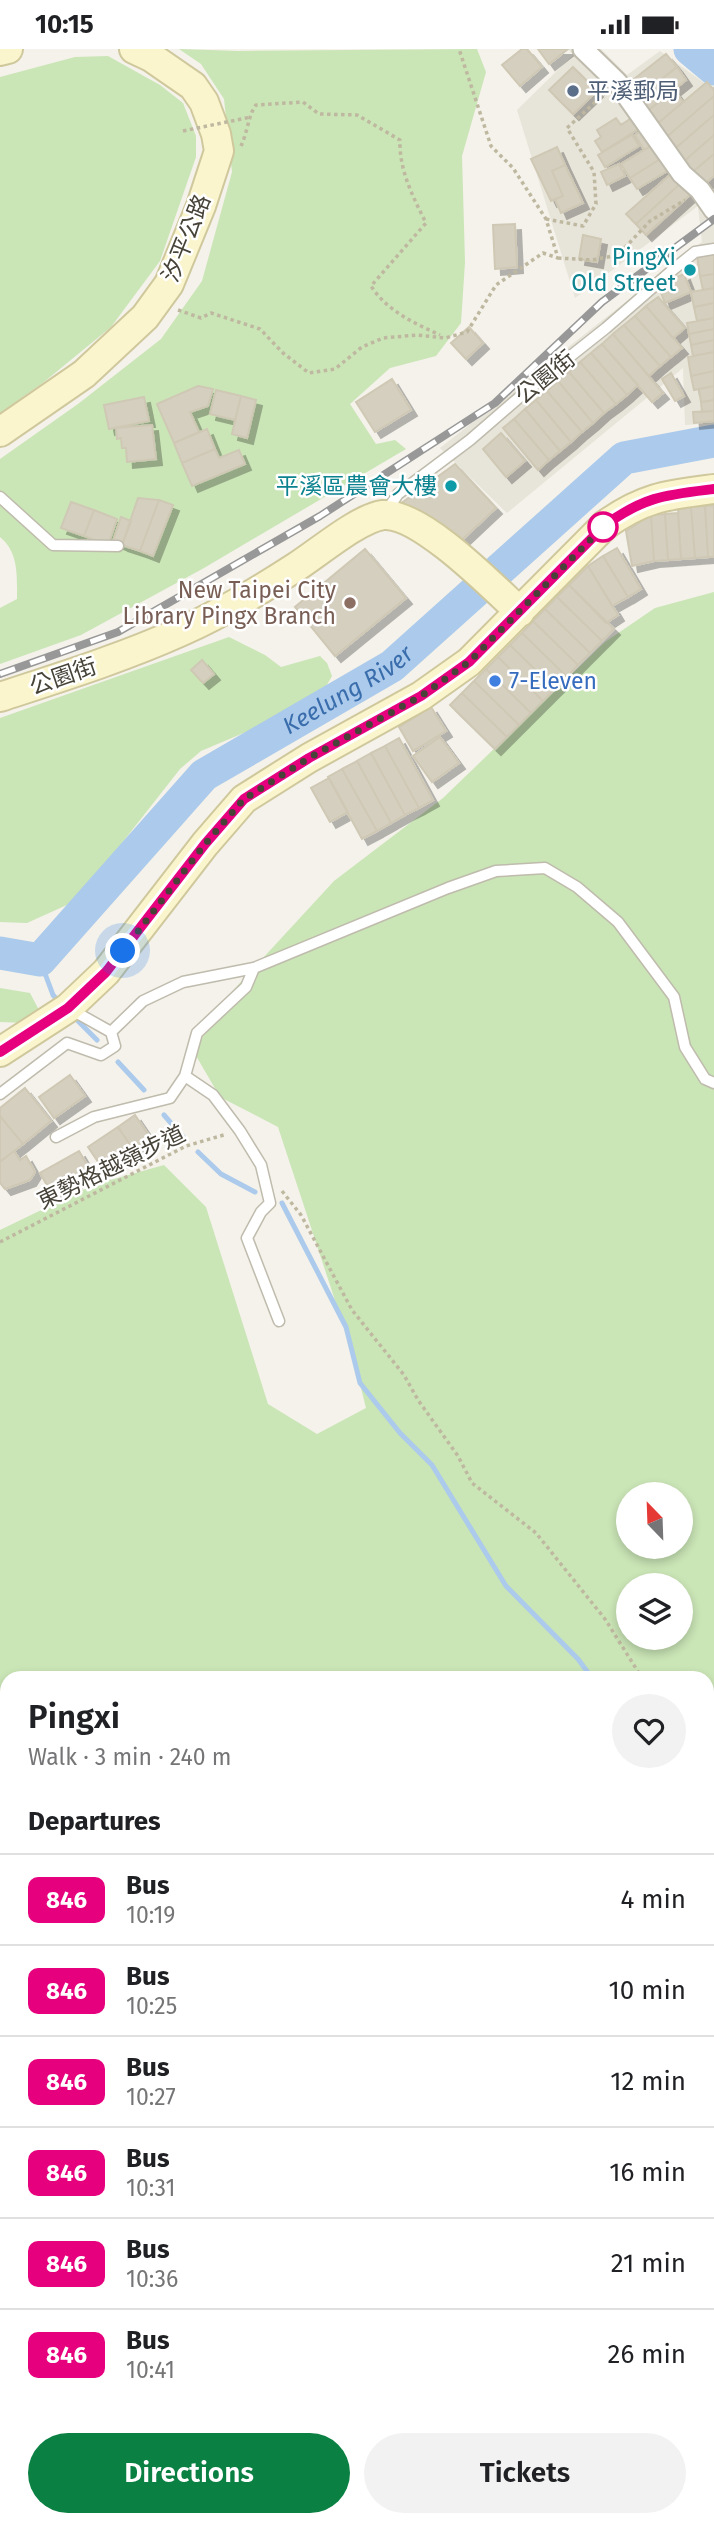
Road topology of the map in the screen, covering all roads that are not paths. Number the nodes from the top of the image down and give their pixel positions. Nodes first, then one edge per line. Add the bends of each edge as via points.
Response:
1 (8, 49) edge
2 (134, 49) edge
3 (583, 49) edge
4 (0, 51) edge
5 (714, 211) edge
6 (714, 249) edge
7 (0, 432) edge
8 (714, 489) edge
9 (0, 497) edge
10 (384, 515) junction
11 (118, 545) dead end
12 (520, 612) junction
13 (0, 697) edge
14 (254, 968) junction
15 (62, 1012) junction
16 (110, 1031) junction
17 (0, 1052) edge
18 (185, 1076) junction
19 (714, 1083) edge
20 (0, 1094) edge
21 (56, 1137) dead end
22 (279, 1321) dead end

1 - 4 street
2 - 7 street, 汐平公路 via 193,86 208,113 219,151 201,206 169,284 145,317 83,374
3 - 5 street via 617,82
6 - 10 lane, 公園街 via 695,252 674,268 470,440 398,494
8 - 12 street via 655,498 629,508 605,525
9 - 11 lane via 53,545
10 - 12 street via 411,523 444,542
10 - 13 street, 公園街 via 355,526 258,591 181,631
12 - 15 street via 469,662 421,696 244,799 106,972
14 - 16 lane via 184,982 143,1001
14 - 18 lane via 246,987 197,1033
14 - 19 lane via 496,871 545,868 577,887 618,922 674,997 685,1047 705,1079
15 - 16 lane
15 - 17 street
16 - 20 lane via 115,1047 101,1055 67,1043
18 - 21 lane via 170,1098 94,1117
18 - 22 lane via 213,1095 261,1165 270,1203 247,1238

